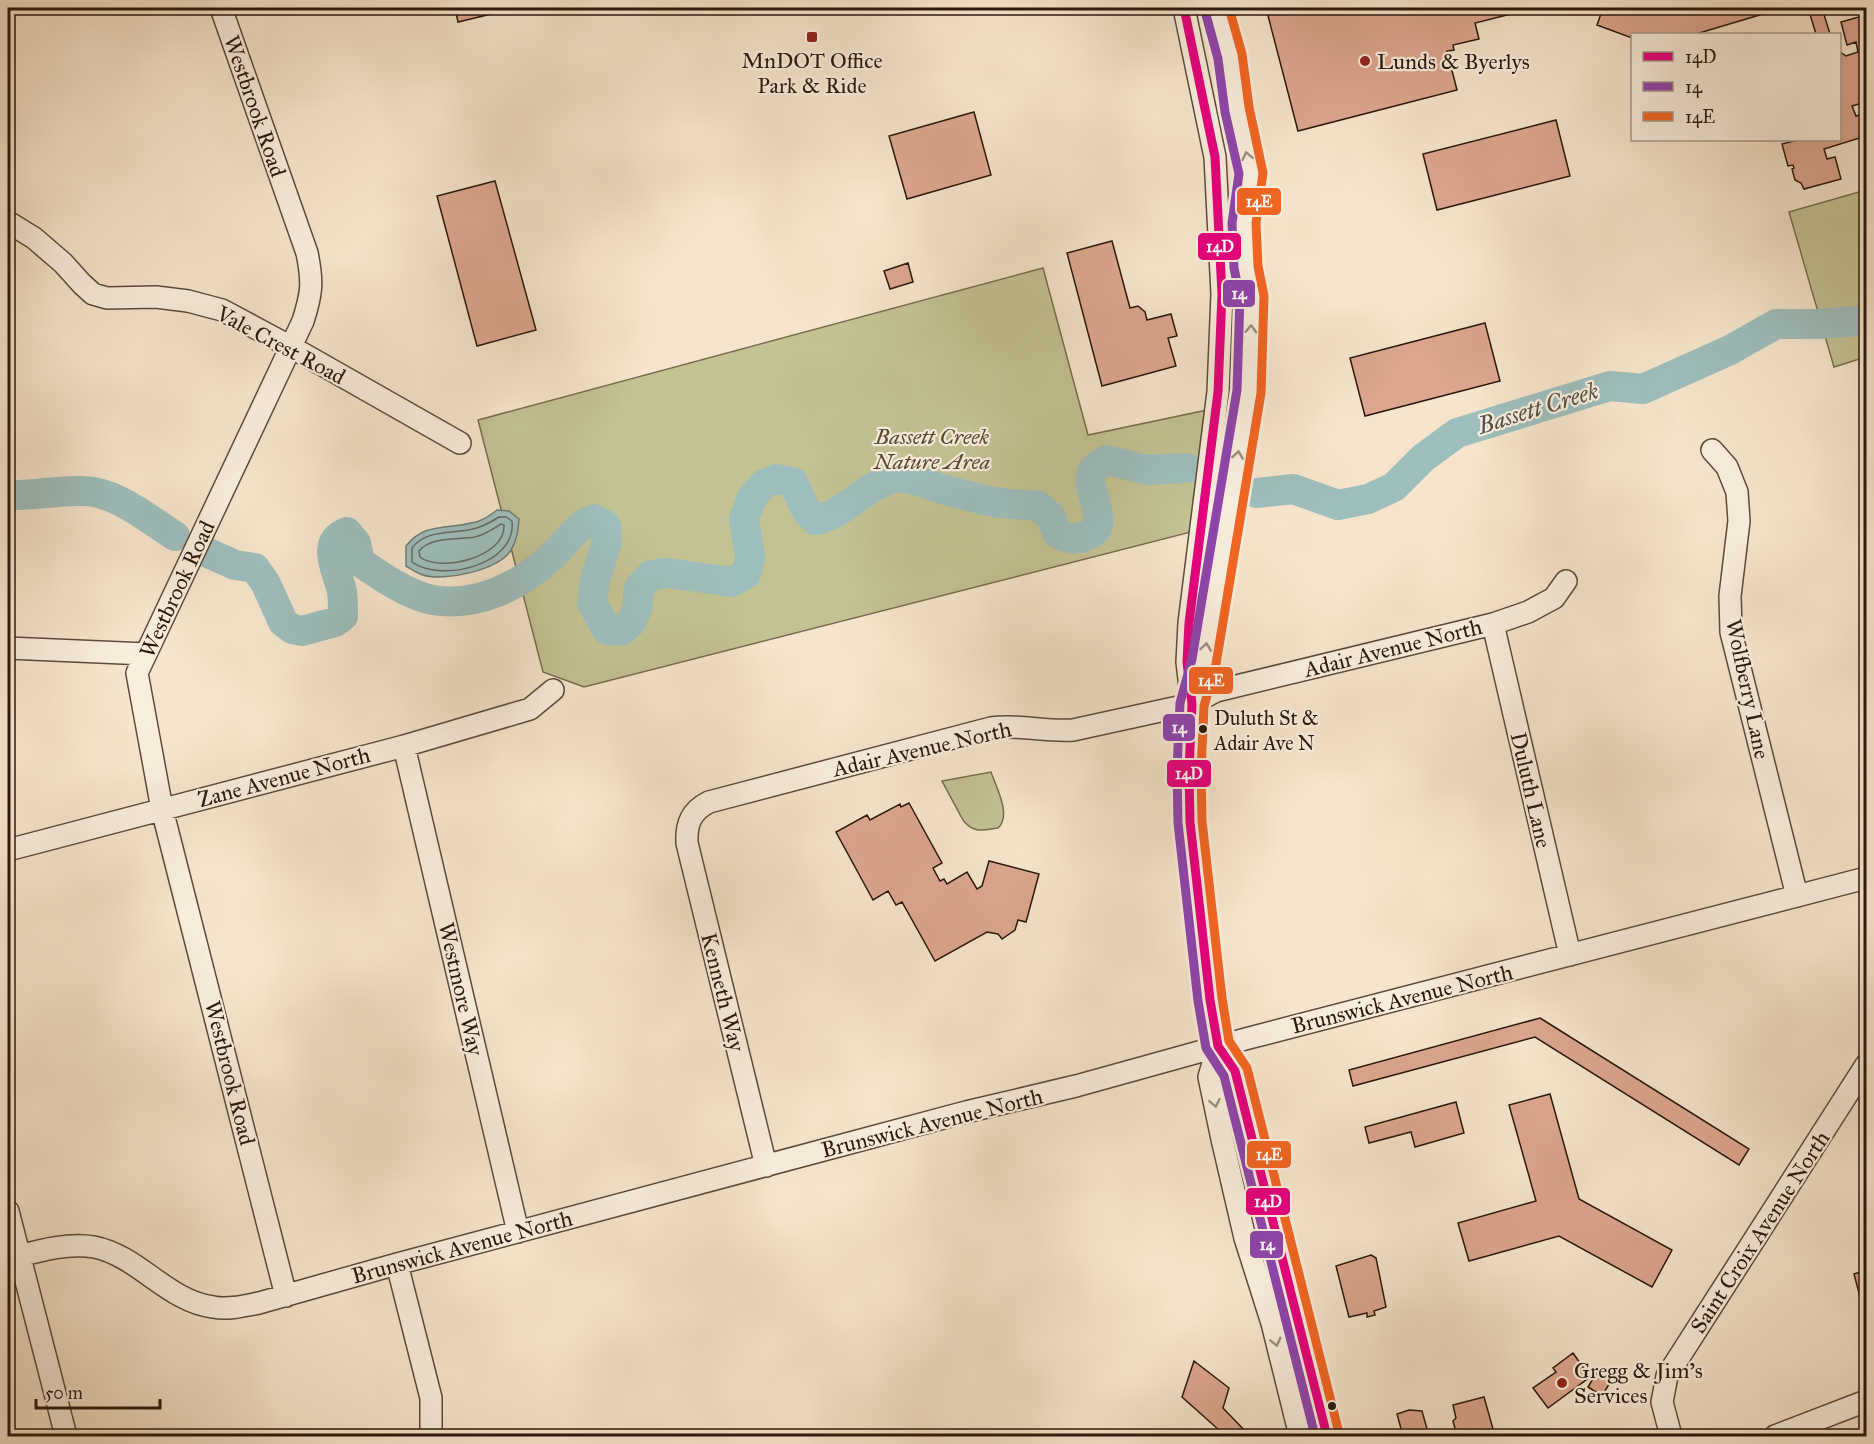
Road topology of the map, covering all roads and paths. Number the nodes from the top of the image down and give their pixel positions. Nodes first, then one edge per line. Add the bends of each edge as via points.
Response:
1 (221, 8) edge
2 (1184, 8) edge
3 (1217, 8) edge
4 (8, 222) edge
5 (291, 346) junction
6 (460, 443) dead end
7 (1712, 450) dead end
8 (1566, 581) dead end
9 (1493, 624) junction
10 (8, 648) edge
11 (146, 654) junction
12 (554, 690) dead end
13 (1192, 704) junction
14 (404, 746) junction
15 (162, 809) junction
16 (691, 817) joint
17 (8, 849) edge
18 (1866, 878) edge
19 (1797, 896) junction
20 (1570, 955) junction
21 (1218, 1046) junction
22 (1866, 1065) edge
23 (766, 1166) junction
24 (8, 1211) edge
25 (518, 1232) junction
26 (13, 1257) edge
27 (397, 1264) junction
28 (286, 1296) junction
29 (1866, 1401) edge
30 (66, 1437) edge
31 (431, 1437) edge
32 (1300, 1437) edge
33 (1327, 1437) edge
34 (1671, 1437) edge
35 (1775, 1437) edge

1 - 5 street, Westbrook Road via 312,277 310,299
2 - 13 street via 1215,157 1222,294 1218,392 1189,623 1187,662
13 -> 3 street via 1204,662 1249,391 1252,296 1244,222 1251,174
4 - 5 street, Vale Crest Road via 34,238 93,294 188,301 222,310
5 - 6 street, Vale Crest Road
5 - 11 street, Westbrook Road
7 - 19 street, Wolfberry Lane via 1727,467 1737,492 1739,521 1730,596 1731,632
8 - 9 street, Adair Avenue North via 1554,598
9 - 13 street, Adair Avenue North via 1216,691
9 - 20 street, Duluth Lane
10 - 11 street
11 - 15 street, Westbrook Road via 137,673
12 - 14 street, Zane Avenue North via 530,709
13 - 16 street, Adair Avenue North via 1073,730 991,728 709,802
13 - 21 street via 1190,822
14 - 15 street, Zane Avenue North
14 - 25 street, Westmore Way
15 - 17 street, Zane Avenue North
15 - 28 street, Westbrook Road
16 - 23 street, Kenneth Way via 687,843
18 - 19 street, Brunswick Avenue North
19 - 20 street, Brunswick Avenue North
20 - 21 street, Brunswick Avenue North
21 - 23 street, Brunswick Avenue North
21 -> 32 street via 1209,1077 1222,1139
21 - 33 street via 1235,1071
22 - 34 street, Saint Croix Avenue North via 1667,1376 1662,1402
23 - 25 street, Brunswick Avenue North
24 - 26 street
25 - 27 street, Brunswick Avenue North
26 - 28 street, Brunswick Avenue North via 71,1245 113,1252 190,1301 213,1307 236,1308
26 - 30 street
27 - 28 street, Brunswick Avenue North
27 - 31 street via 431,1398
29 - 35 street

